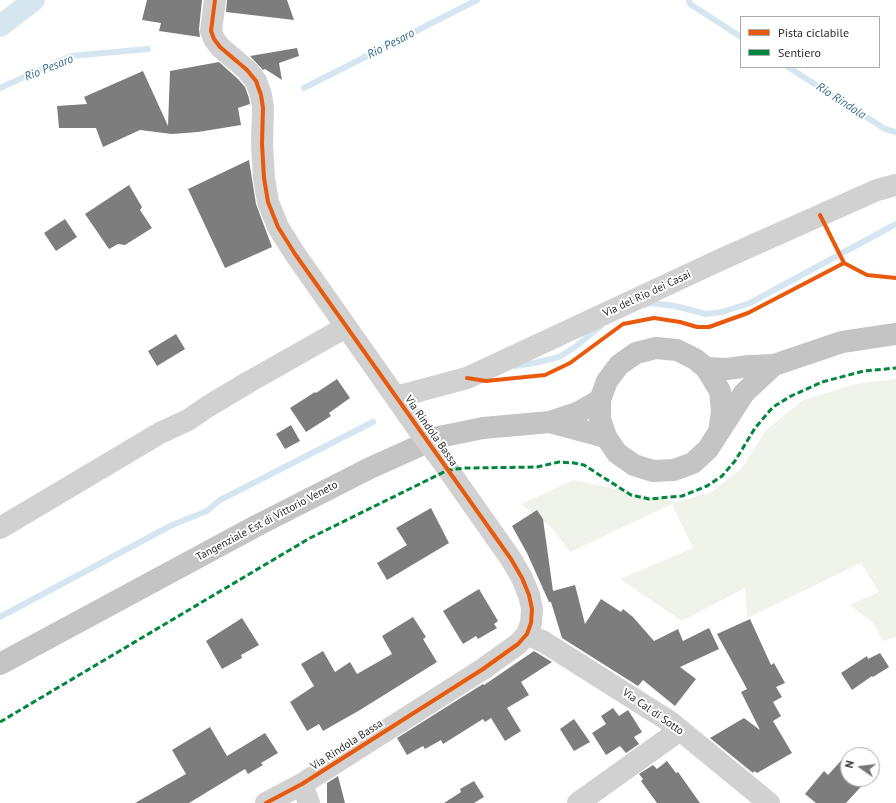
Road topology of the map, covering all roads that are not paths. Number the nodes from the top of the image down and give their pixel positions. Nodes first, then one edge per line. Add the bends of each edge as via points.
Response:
1 (215, 0) edge
2 (896, 185) edge
3 (346, 327) junction
4 (896, 334) edge
5 (774, 365) junction
6 (706, 368) junction
7 (396, 397) junction
8 (600, 400) junction
9 (550, 422) junction
10 (718, 432) junction
11 (606, 437) junction
12 (0, 528) edge
13 (527, 634) junction
14 (0, 664) edge
15 (680, 730) junction
16 (306, 794) edge
17 (266, 803) edge
18 (578, 803) edge
19 (769, 803) edge

1 - 3 street, Via Rindola Bassa via 211,31 214,39 247,70 256,81 261,95 264,178 268,202 278,227
2 - 7 street, Via del Rio dei Casai via 877,190 722,259 467,378
3 - 7 street, Via Rindola Bassa
3 - 12 street
4 - 5 main road via 842,342
5 - 6 main road
5 - 10 main road via 744,393
6 - 8 main road via 677,350 656,348 636,353 620,365 607,381
6 - 10 main road via 720,391 722,411
7 - 13 street, Via Rindola Bassa, bridge via 522,578 532,609
8 - 9 main road, Tangenziale Est di Vittorio Veneto via 577,413
8 - 11 main road via 600,419
9 - 11 main road, Tangenziale Est di Vittorio Veneto
9 - 14 main road, Tangenziale Est di Vittorio Veneto via 483,428 439,437 370,468 256,526
10 - 11 main road via 708,449 693,463 674,470 653,471 634,465 617,453
13 - 15 street, Via Cal di Sotto via 623,691
13 - 16 street, Via Rindola Bassa via 518,644
15 - 18 street
15 - 19 street, Via Cal di Sotto
16 - 17 street, Via Rindola Bassa

